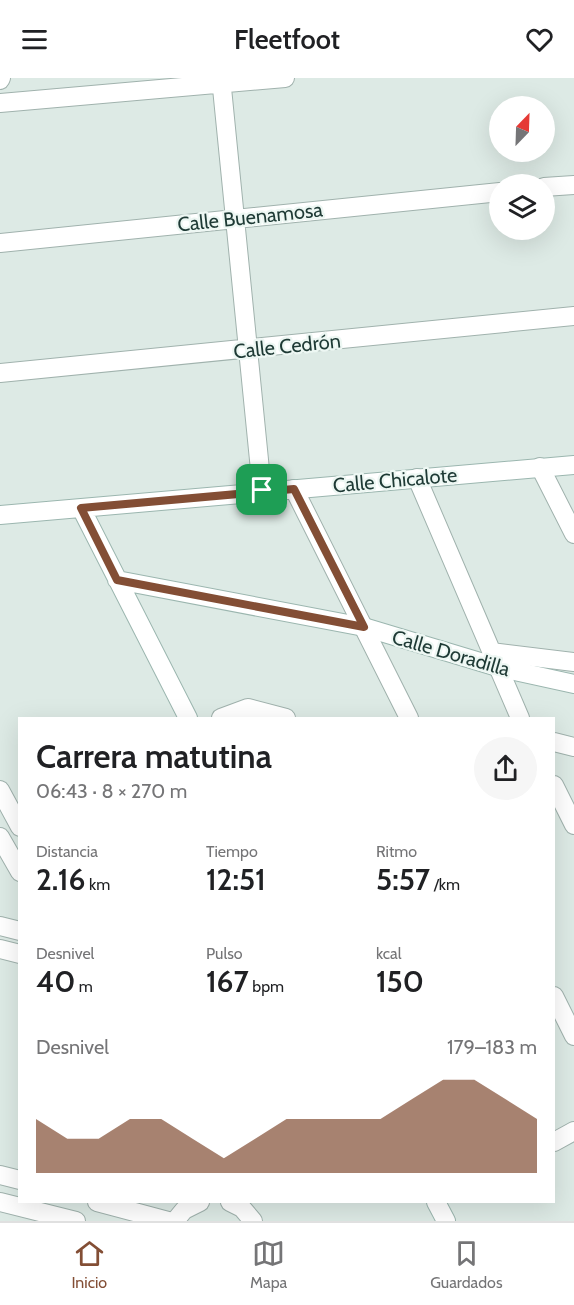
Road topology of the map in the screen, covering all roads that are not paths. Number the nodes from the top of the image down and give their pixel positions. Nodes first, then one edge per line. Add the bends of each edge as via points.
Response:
1 (285, 78) edge
2 (222, 81) edge
3 (0, 103) edge
4 (574, 185) edge
5 (555, 187) edge
6 (489, 193) edge
7 (236, 218) junction
8 (0, 243) edge
9 (574, 316) edge
10 (249, 351) junction
11 (0, 373) edge
12 (574, 465) edge
13 (540, 467) junction
14 (417, 478) junction
15 (294, 489) junction
16 (262, 490) junction
17 (81, 508) junction
18 (0, 515) edge
19 (574, 534) edge
20 (117, 580) junction
21 (364, 627) junction
22 (494, 660) junction
23 (574, 662) edge
24 (574, 684) edge
25 (187, 717) edge
26 (223, 717) edge
27 (282, 717) edge
28 (409, 717) edge
29 (520, 717) edge
30 (555, 742) edge
31 (574, 747) edge
32 (555, 787) edge
33 (0, 790) edge
34 (18, 823) edge
35 (574, 825) edge
36 (0, 837) edge
37 (18, 868) edge
38 (0, 926) edge
39 (18, 930) edge
40 (0, 950) edge
41 (18, 954) edge
42 (555, 998) edge
43 (572, 1032) edge
44 (555, 1036) edge
45 (574, 1131) edge
46 (555, 1141) edge
47 (0, 1175) edge
48 (18, 1180) edge
49 (0, 1202) edge
50 (101, 1203) edge
51 (232, 1203) edge
52 (76, 1221) edge
53 (168, 1221) edge
54 (253, 1221) edge

1 - 2 street
2 - 3 street
2 - 7 street
4 - 5 street
6 - 7 street, Calle Buenamosa
7 - 8 street, Calle Buenamosa
7 - 10 street
9 - 10 street, Calle Cedrón
10 - 11 street, Calle Cedrón
10 - 16 street
12 - 13 street, Calle Chicalote
13 - 14 street, Calle Chicalote
13 - 19 street
14 - 15 street, Calle Chicalote
14 - 22 street
15 - 16 street, Calle Chicalote
15 - 21 street
16 - 17 street, Calle Chicalote
17 - 18 street, Calle Chicalote
17 - 20 street
20 - 21 street, Calle Doradilla
20 - 25 street
21 - 22 street, Calle Doradilla
21 - 28 street
22 - 23 street
22 - 24 street, Calle Doradilla
22 - 29 street
26 - 27 street via 248,708
30 - 31 street
32 - 35 street
33 - 34 street
36 - 37 street
38 - 39 street
40 - 41 street
42 - 43 street
43 - 44 street
45 - 46 street
47 - 48 street
49 - 52 street
50 - 53 street
51 - 54 street

